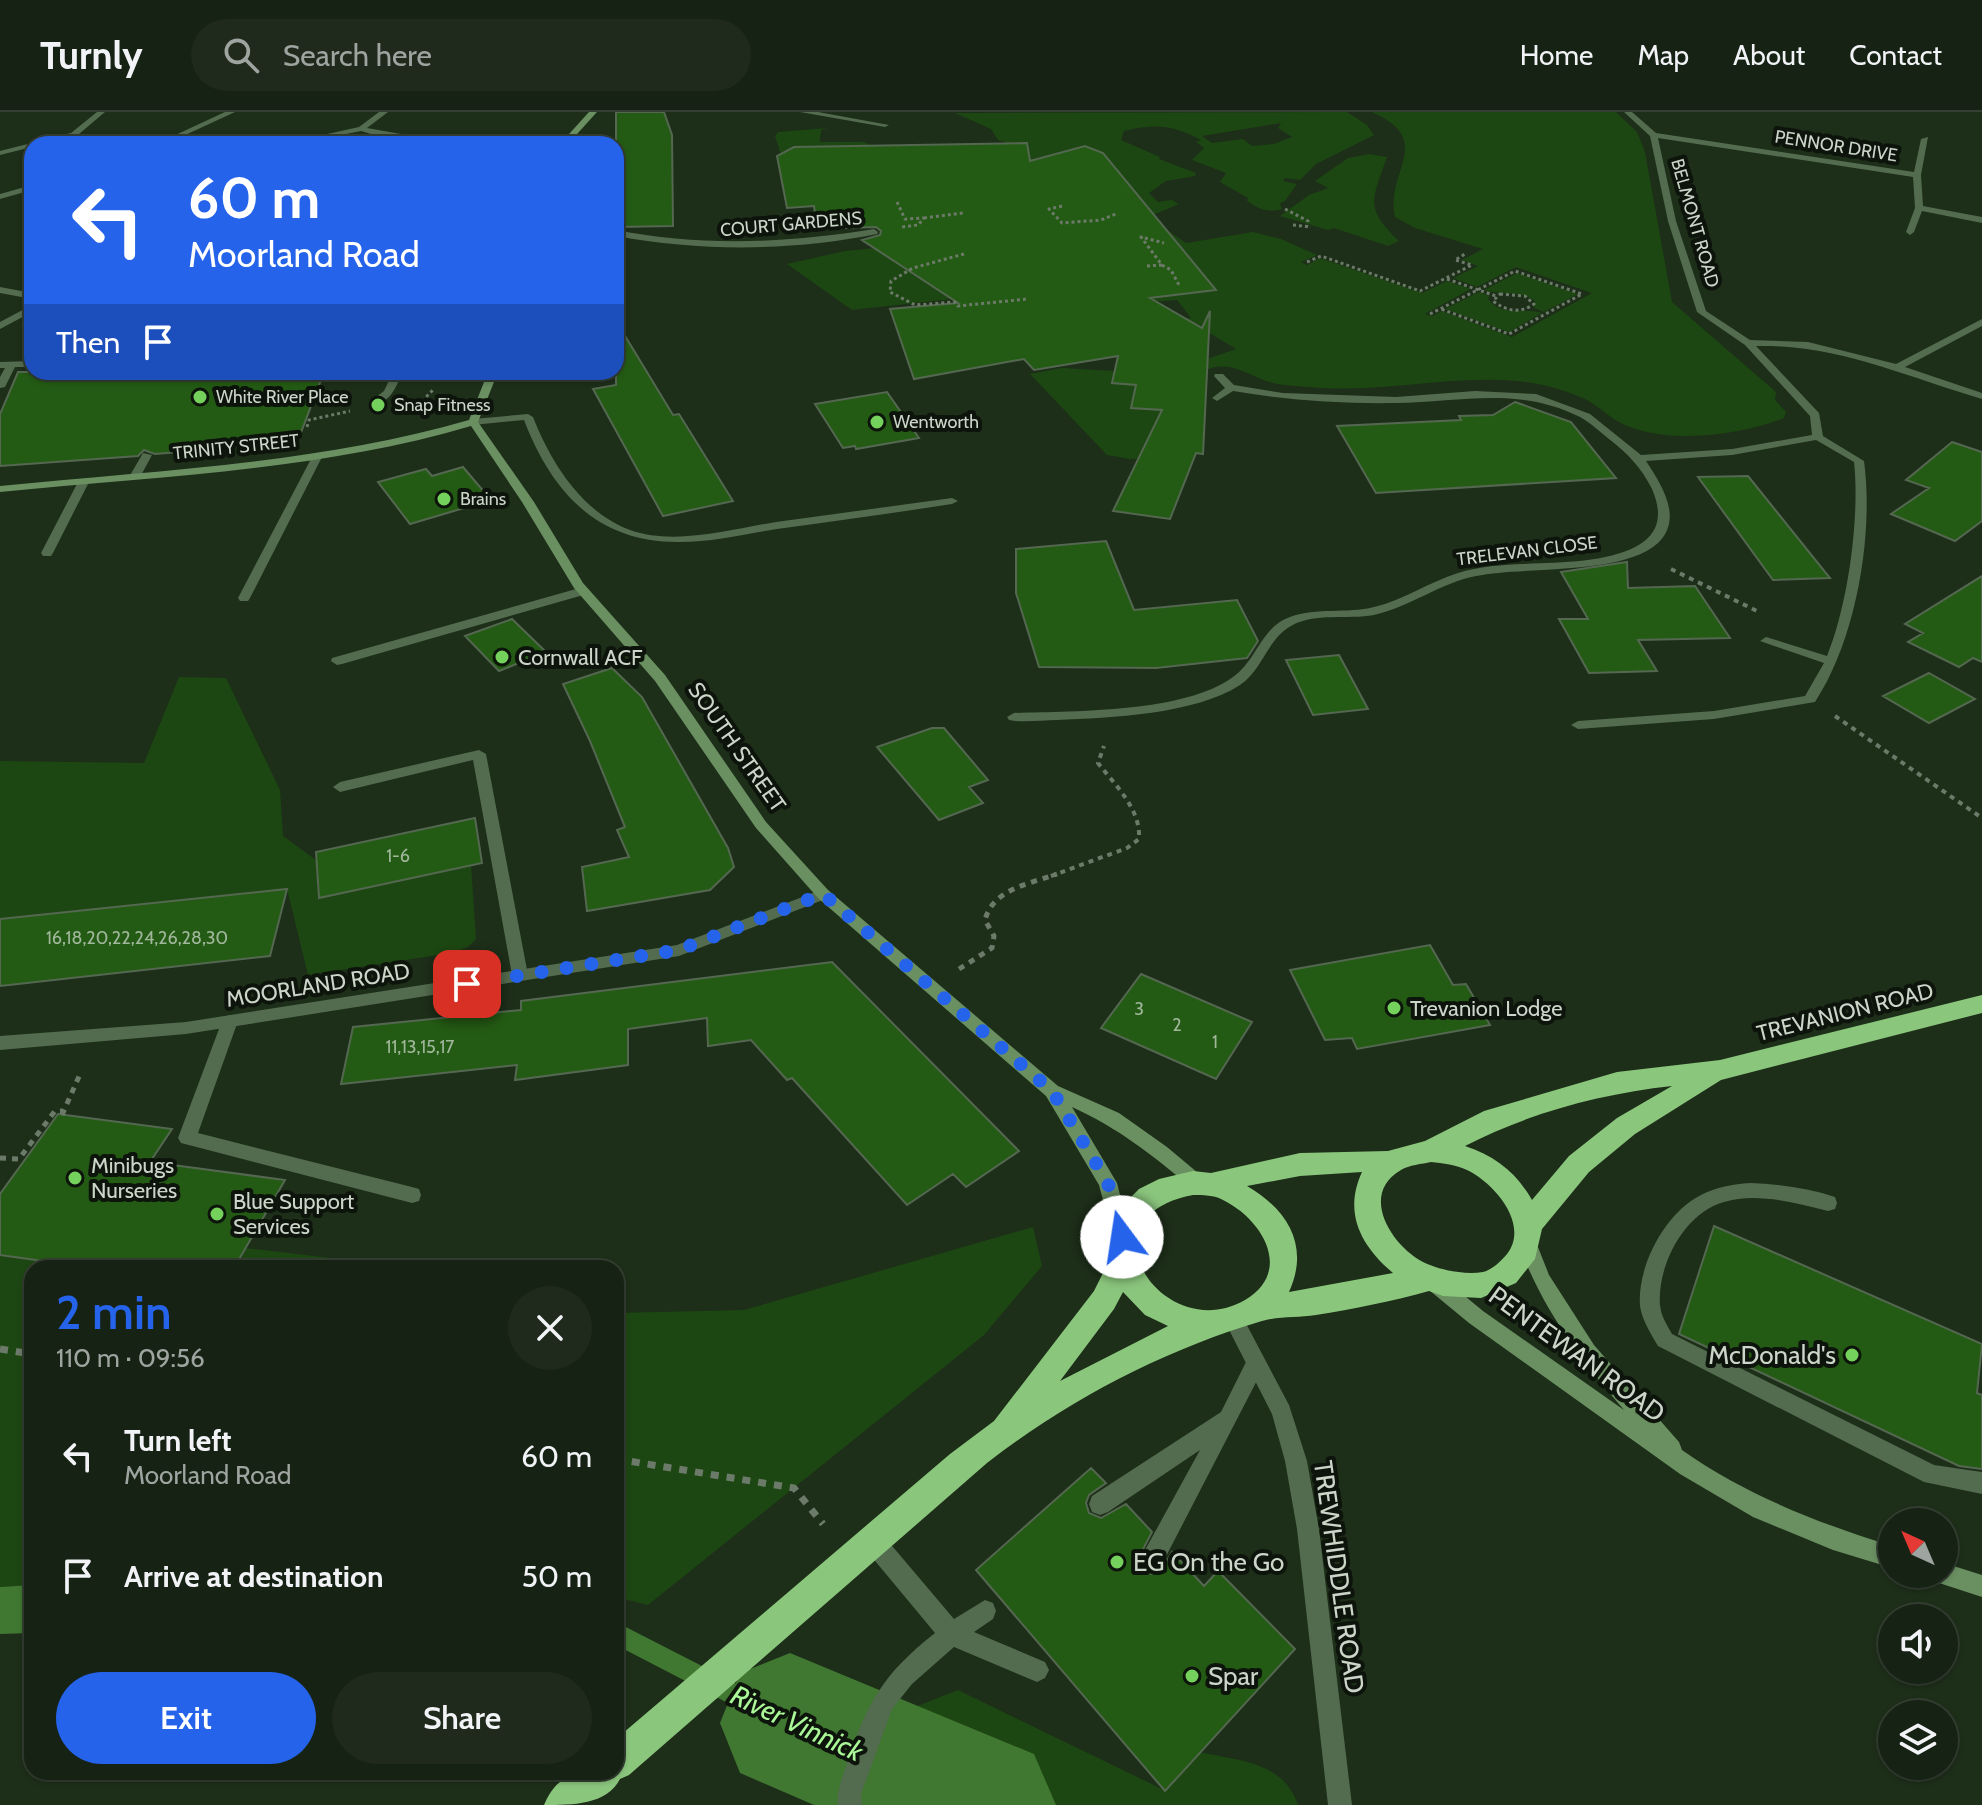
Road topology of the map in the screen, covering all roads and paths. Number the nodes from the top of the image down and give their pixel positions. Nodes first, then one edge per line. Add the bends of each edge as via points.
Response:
1 (101, 112) edge
2 (231, 112) edge
3 (384, 112) edge
4 (593, 112) edge
5 (804, 112) edge
6 (1628, 112) edge
7 (885, 125) dead end
8 (361, 129) junction
9 (74, 135) joint
10 (1654, 135) junction
11 (70, 136) edge
12 (181, 136) edge
13 (326, 136) edge
14 (389, 136) edge
15 (571, 136) edge
16 (1925, 139) dead end
17 (24, 147) edge
18 (0, 153) edge
19 (1917, 175) junction
20 (24, 189) edge
21 (3, 196) edge
22 (24, 199) edge
23 (1062, 206) dead end
24 (1919, 208) junction
25 (1285, 209) dead end
26 (963, 213) dead end
27 (1118, 213) dead end
28 (924, 218) dead end
29 (1982, 220) edge
30 (1293, 225) dead end
31 (874, 232) dead end
32 (1910, 232) dead end
33 (624, 234) edge
34 (1164, 243) dead end
35 (964, 254) dead end
36 (1465, 254) dead end
37 (1307, 262) dead end
38 (1162, 265) junction
39 (1147, 266) dead end
40 (1446, 278) junction
41 (1179, 285) dead end
42 (0, 290) edge
43 (1479, 290) junction
44 (24, 294) edge
45 (1496, 296) junction
46 (1033, 308) dead end
47 (1531, 308) junction
48 (1441, 309) junction
49 (24, 312) edge
50 (1546, 313) junction
51 (1430, 314) dead end
52 (1982, 322) edge
53 (0, 326) edge
54 (1748, 343) junction
55 (5, 366) edge
56 (1895, 368) junction
57 (1219, 376) dead end
58 (394, 380) edge
59 (490, 380) edge
60 (1, 385) edge
61 (1231, 388) junction
62 (1982, 396) edge
63 (1217, 398) dead end
64 (376, 402) dead end
65 (473, 422) junction
66 (1818, 437) junction
67 (147, 455) dead end
68 (317, 457) junction
69 (1639, 458) junction
70 (135, 477) junction
71 (83, 482) junction
72 (0, 489) edge
73 (952, 501) dead end
74 (1635, 552) junction
75 (47, 553) dead end
76 (583, 591) junction
77 (244, 598) dead end
78 (1766, 641) dead end
79 (1781, 646) junction
80 (337, 661) dead end
81 (1830, 661) junction
82 (1810, 699) junction
83 (1014, 717) dead end
84 (1578, 725) dead end
85 (1098, 763) dead end
86 (340, 787) dead end
87 (1982, 818) edge
88 (823, 894) junction
89 (520, 975) junction
90 (931, 986) junction
91 (1982, 1004) edge
92 (230, 1021) junction
93 (0, 1043) edge
94 (1720, 1070) junction
95 (1052, 1091) junction
96 (63, 1111) dead end
97 (1431, 1151) junction
98 (0, 1158) edge
99 (1390, 1162) junction
100 (1205, 1183) junction
101 (412, 1195) dead end
102 (1828, 1203) dead end
103 (1527, 1234) junction
104 (1122, 1250) junction
105 (1431, 1281) junction
106 (1235, 1317) junction
107 (0, 1349) edge
108 (24, 1353) edge
109 (1255, 1365) junction
110 (1228, 1419) junction
111 (1001, 1434) junction
112 (624, 1460) edge
113 (1688, 1467) junction
114 (1982, 1483) edge
115 (1100, 1504) dead end
116 (863, 1551) junction
117 (1878, 1553) edge
118 (1152, 1560) dead end
119 (1958, 1578) edge
120 (1982, 1586) edge
121 (985, 1611) dead end
122 (951, 1634) junction
123 (1037, 1670) dead end
124 (624, 1755) edge
125 (594, 1780) edge
126 (850, 1800) edge
127 (563, 1805) edge
128 (1340, 1805) edge

1 - 9 street
2 - 12 street
3 - 8 street
4 - 15 street
5 - 7 street
6 - 10 street, BELMONT ROAD
8 - 13 street
8 - 14 street
9 - 11 street
10 - 19 street, PENNOR DRIVE
10 - 54 street, BELMONT ROAD via 1672,221 1702,312
16 - 19 street
17 - 18 street
19 - 24 street, PENNOR DRIVE
20 - 21 street
21 - 22 street
23 - 27 path via 1049,209 1062,223
24 - 29 street
24 - 32 street
25 - 30 path via 1309,226
26 - 28 path
31 - 33 street, COURT GARDENS via 743,248
34 - 38 path via 1141,239
35 - 46 path via 907,270 891,281 890,292 915,305 1026,298
36 - 40 path via 1455,260 1472,265
37 - 40 path via 1321,256 1420,291
38 - 39 path
38 - 41 path
40 - 43 path
42 - 44 street
43 - 45 path
43 - 48 path
43 - 50 path via 1515,271 1582,294
45 - 47 path via 1493,301 1499,307
45 - 47 path via 1525,296 1534,304
47 - 50 path
48 - 50 path via 1509,334
48 - 51 path
49 - 53 street
52 - 56 street
54 - 56 street via 1812,344
54 - 66 street, BELMONT ROAD via 1815,415
55 - 60 street
56 - 62 street
57 - 61 street
58 - 64 street
59 - 65 street
61 - 63 street
61 - 69 street via 1329,399 1536,397 1586,416
65 - 68 street, TRINITY STREET
65 - 73 street via 528,417 558,476 602,520 647,537 683,539
65 - 76 street, SOUTH STREET
66 - 69 street via 1732,452
66 - 81 street via 1861,465 1844,627
67 - 70 street
68 - 70 street, TRINITY STREET
68 - 77 street
69 - 74 street via 1665,515 1663,529
70 - 71 street, TRINITY STREET
71 - 72 street, TRINITY STREET
71 - 75 street
74 - 79 path via 1762,614
74 - 83 street, TRELEVAN CLOSE via 1478,572 1376,611 1289,621 1276,630 1247,674 1208,694 1122,712
76 - 80 street
76 - 88 street, SOUTH STREET via 660,678 761,825
78 - 79 street
79 - 81 street
81 - 82 street
82 - 84 street via 1714,715
82 - 87 path
85 - 90 path via 1137,819 1139,839 1004,893 989,905 985,920 994,936 992,948
86 - 89 street via 479,754
88 - 89 street, MOORLAND ROAD via 679,950
88 - 90 street, SOUTH STREET
89 - 92 street, MOORLAND ROAD
90 - 95 street, SOUTH STREET
91 - 94 highway, TREVANION ROAD
92 - 93 street, MOORLAND ROAD
92 - 101 street via 187,1138
94 - 97 highway via 1617,1082 1493,1119
94 - 103 highway via 1626,1126 1579,1164
95 - 100 street, SOUTH STREET via 1113,1118
95 - 104 street, SOUTH STREET via 1108,1183
96 - 98 path via 55,1111 19,1159
97 - 99 highway
97 - 103 highway via 1458,1154 1505,1182 1520,1202
99 - 100 highway via 1347,1159
99 - 105 highway via 1374,1177 1366,1197 1368,1221 1379,1244 1399,1264
100 - 104 highway via 1176,1184 1148,1197 1128,1219
100 - 106 highway via 1236,1192 1257,1206 1274,1225 1282,1247 1283,1270 1274,1292
102 - 114 street via 1762,1190 1720,1195 1687,1215 1665,1243 1651,1277 1650,1309 1665,1340 1932,1475
103 - 105 highway via 1523,1257 1509,1273 1488,1284 1462,1287
103 - 113 street, PENTEWAN ROAD via 1541,1279 1587,1352
104 - 106 highway via 1135,1287 1155,1306 1183,1319
104 - 111 highway via 1104,1300
105 - 106 highway
105 - 113 street, PENTEWAN ROAD
106 - 109 street, TREWHIDDLE ROAD
106 - 111 highway via 1143,1352
107 - 108 path
109 - 110 street
109 - 128 street, TREWHIDDLE ROAD via 1282,1412 1296,1461
110 - 115 street
110 - 118 street
111 - 116 highway
112 - 116 path via 794,1488
113 - 117 street, PENTEWAN ROAD via 1761,1509
116 - 122 street
116 - 124 highway
119 - 120 street
121 - 122 street
122 - 123 street
122 - 126 street via 884,1701
125 - 127 highway

